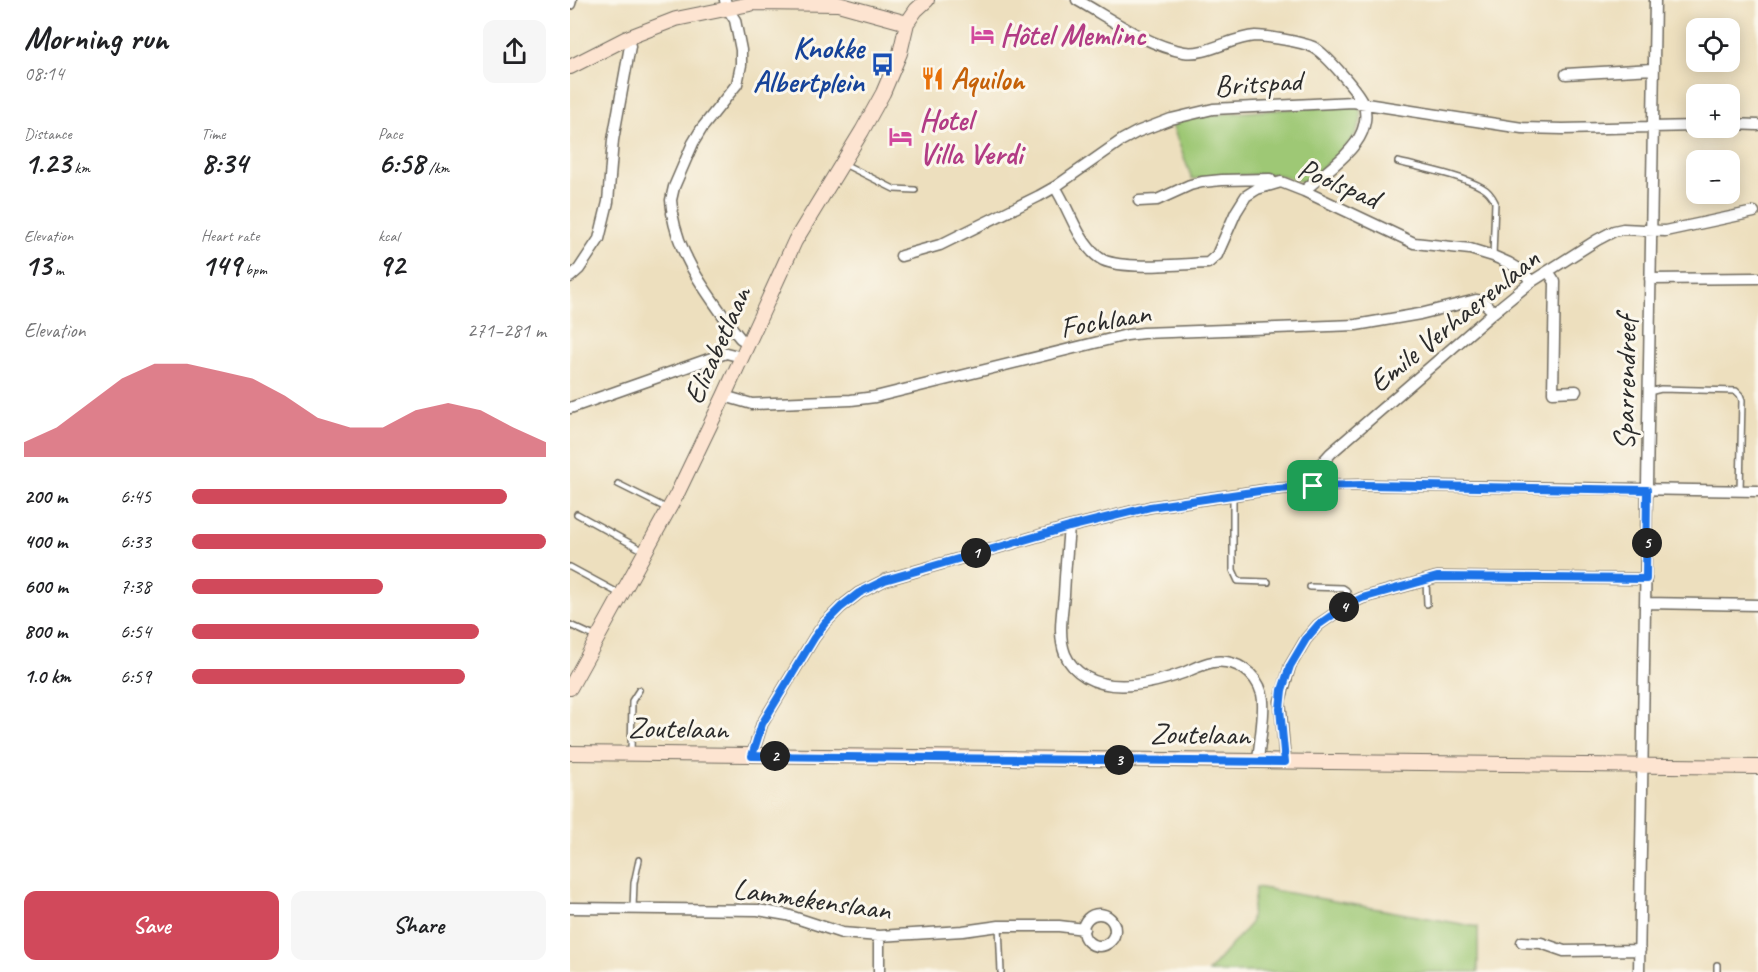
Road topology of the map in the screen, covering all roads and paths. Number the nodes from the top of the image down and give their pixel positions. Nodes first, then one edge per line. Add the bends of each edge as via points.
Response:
1 (572, 0) edge
2 (927, 0) edge
3 (1077, 0) edge
4 (1655, 0) edge
5 (570, 4) edge
6 (726, 4) edge
7 (907, 23) junction
8 (627, 38) junction
9 (570, 67) edge
10 (1653, 69) junction
11 (1566, 74) dead end
12 (1364, 102) junction
13 (1740, 124) edge
14 (1758, 125) edge
15 (1686, 126) edge
16 (1652, 127) junction
17 (1398, 162) dead end
18 (842, 164) junction
19 (1273, 184) junction
20 (1055, 187) junction
21 (915, 190) dead end
22 (1304, 190) junction
23 (1139, 201) dead end
24 (1754, 212) dead end
25 (1651, 230) junction
26 (901, 255) dead end
27 (1493, 256) junction
28 (1548, 271) junction
29 (570, 278) edge
30 (1650, 279) junction
31 (1758, 279) edge
32 (1532, 282) junction
33 (1494, 312) junction
34 (748, 343) junction
35 (742, 357) junction
36 (1576, 391) dead end
37 (1649, 392) junction
38 (724, 396) junction
39 (570, 408) edge
40 (618, 484) dead end
41 (1313, 486) junction
42 (1647, 490) junction
43 (1740, 491) junction
44 (1758, 491) edge
45 (1233, 494) junction
46 (669, 509) junction
47 (577, 514) dead end
48 (1069, 527) junction
49 (645, 552) junction
50 (570, 567) edge
51 (1425, 579) junction
52 (1646, 579) junction
53 (1268, 582) dead end
54 (1310, 587) dead end
55 (622, 595) junction
56 (1351, 603) junction
57 (1646, 603) junction
58 (1427, 604) dead end
59 (1758, 605) edge
60 (570, 625) edge
61 (598, 638) junction
62 (574, 673) edge
63 (570, 688) edge
64 (639, 690) dead end
65 (570, 753) edge
66 (631, 754) junction
67 (752, 756) junction
68 (1258, 762) junction
69 (1285, 762) junction
70 (1642, 765) junction
71 (1758, 767) edge
72 (639, 860) dead end
73 (570, 908) edge
74 (633, 908) junction
75 (999, 926) junction
76 (1084, 929) dead end
77 (879, 936) junction
78 (1522, 942) dead end
79 (1640, 950) junction
80 (1717, 965) dead end
81 (879, 972) edge
82 (1001, 972) edge
83 (1639, 972) edge
84 (1717, 972) edge

1 - 5 street
2 - 7 street
3 - 12 street via 1140,36 1187,53 1257,36 1313,47
4 - 10 street, Sparrendreef
6 - 7 street via 838,4
6 - 8 street
6 - 34 street via 735,20 741,50 737,84 693,143 674,187 672,211 686,259 732,328
7 - 18 street, Elizabetlaan via 900,53 883,93
8 - 9 street
8 - 29 street via 630,46 613,140 608,202 599,239
10 - 11 street
10 - 16 street, Sparrendreef
12 - 16 street, Britspad via 1522,128
12 - 20 street, Britspad via 1213,110 1171,119 1122,140
12 - 22 street via 1365,122 1359,137 1345,155
13 - 14 street
15 - 16 street, Britspad
16 - 25 street, Sparrendreef
17 - 27 lane via 1461,179 1492,195
18 - 21 lane via 894,189
18 - 34 street, Elizabetlaan via 795,241
19 - 20 street, Poolspad via 1246,196 1217,255 1208,263 1128,265 1095,254
19 - 22 street, Poolspad via 1281,182
19 - 23 street via 1270,179 1202,182 1157,200
20 - 26 street, Britspad via 940,245
22 - 27 street, Poolspad via 1414,243 1470,249
24 - 25 street, Emile Verhaerenlaan via 1665,231
25 - 28 street, Emile Verhaerenlaan via 1614,231
25 - 30 street, Sparrendreef
27 - 32 street, Poolspad via 1524,272
28 - 32 street, Emile Verhaerenlaan
28 - 36 street via 1554,282 1553,392
30 - 31 street
30 - 37 street, Sparrendreef
32 - 33 street, Emile Verhaerenlaan
33 - 38 street, Fochlaan via 1482,300 1476,300 1356,325 1135,334 851,400 752,404
33 - 41 street, Emile Verhaerenlaan via 1331,453 1320,465
34 - 35 street, Elizabetlaan
35 - 38 street, Elizabetlaan
35 - 39 street via 726,353
37 - 42 street, Sparrendreef
37 - 43 lane via 1738,392 1742,399
38 - 46 street, Elizabetlaan
40 - 46 lane
41 - 42 street
41 - 45 street
42 - 43 street
42 - 52 street, Sparrendreef
43 - 44 street
45 - 48 street via 1150,507
45 - 53 lane via 1235,577 1238,581
46 - 49 street, Elizabetlaan
47 - 49 lane
48 - 67 street via 885,580 859,593 814,638 762,724
48 - 68 street via 1061,635 1070,664 1089,679 1116,685 1169,678 1215,662 1237,664 1257,682 1262,696
49 - 55 street, Elizabetlaan
50 - 55 lane
51 - 52 street
51 - 56 street
51 - 58 lane
52 - 57 street, Sparrendreef
54 - 56 lane via 1343,588
55 - 61 street, Elizabetlaan
56 - 69 street via 1318,625 1290,666 1280,709
57 - 59 street
57 - 70 street, Sparrendreef
60 - 61 lane
61 - 62 street, Elizabetlaan
62 - 63 street, Elizabetlaan
64 - 66 lane via 632,701
65 - 66 street, Zoutelaan
66 - 67 street, Zoutelaan
67 - 68 street, Zoutelaan
68 - 69 street, Zoutelaan
69 - 70 street, Zoutelaan
70 - 71 street, Zoutelaan
70 - 79 street, Sparrendreef
72 - 74 lane
73 - 74 street, Lammekenslaan
74 - 77 street, Lammekenslaan via 774,912 842,933
75 - 76 street, Lammekenslaan
75 - 77 street, Lammekenslaan
75 - 82 lane
77 - 81 street
78 - 79 street via 1541,943 1564,951
79 - 83 street, Sparrendreef
80 - 84 lane

